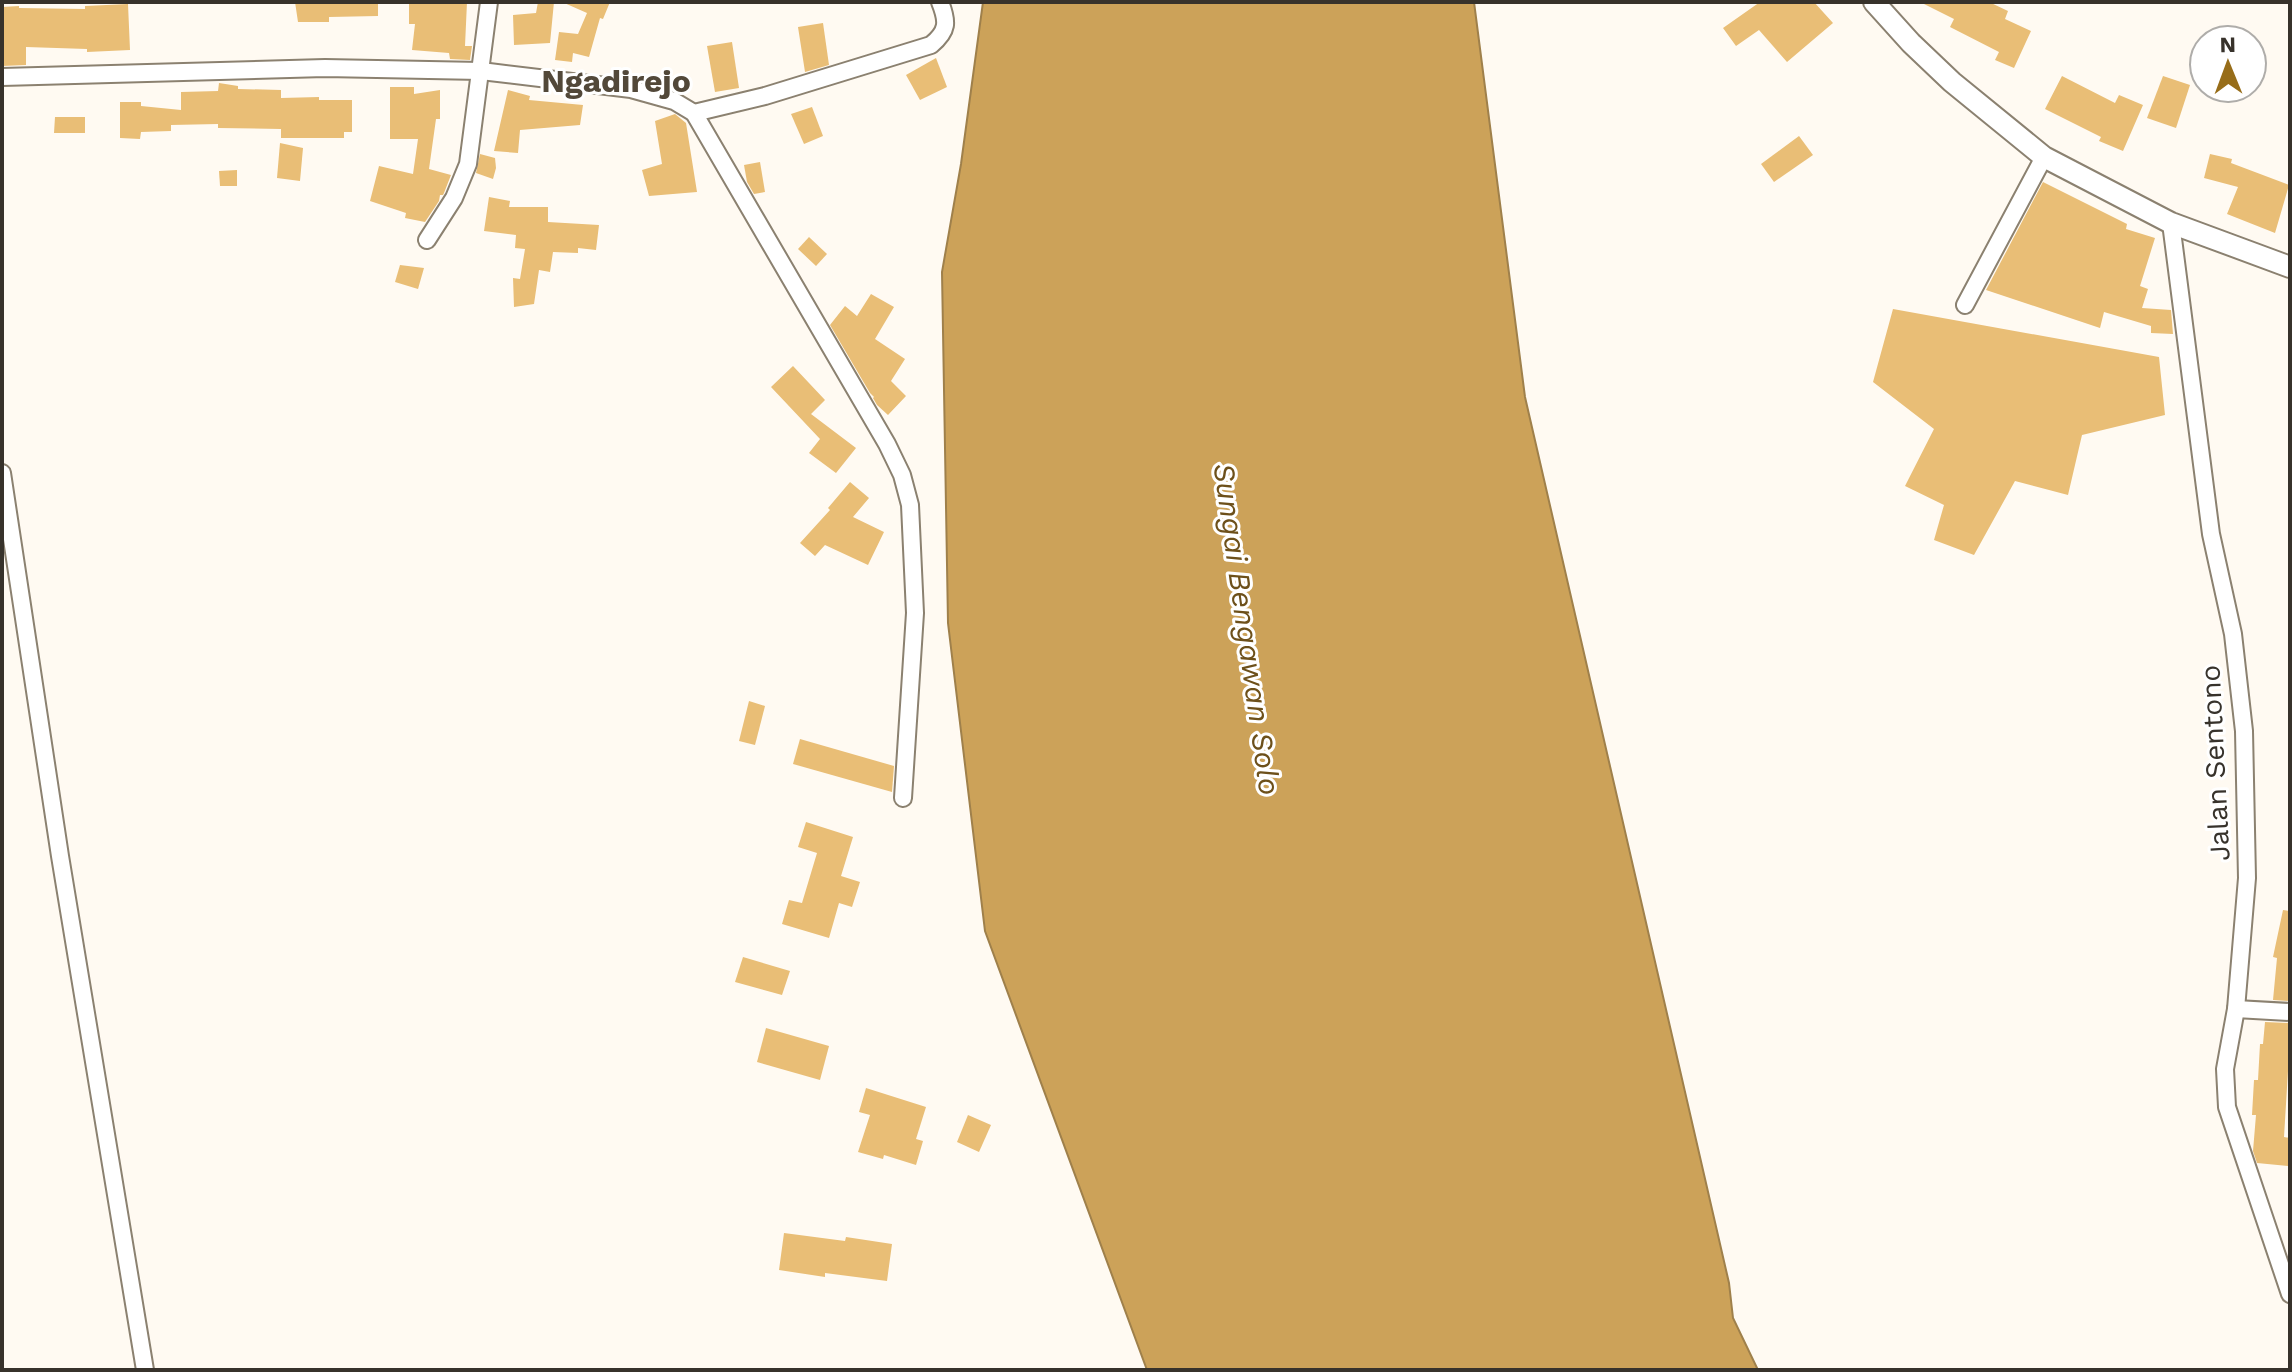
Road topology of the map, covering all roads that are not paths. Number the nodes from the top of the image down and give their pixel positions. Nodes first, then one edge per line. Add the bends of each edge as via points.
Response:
1 (489, 2) edge
2 (940, 2) edge
3 (1874, 2) edge
4 (481, 71) junction
5 (2, 77) edge
6 (694, 113) junction
7 (2044, 157) junction
8 (2171, 223) junction
9 (427, 240) dead end
10 (2290, 267) edge
11 (1965, 305) dead end
12 (2, 473) edge
13 (903, 798) dead end
14 (2236, 1009) junction
15 (2290, 1012) edge
16 (2290, 1294) edge
17 (145, 1370) edge

1 - 4 street
2 - 6 street via 946,25 931,45
3 - 7 street via 1952,82
4 - 5 street via 325,68
4 - 6 street via 631,89 674,101
4 - 9 street via 468,164
6 - 13 street via 902,475 910,505 915,613
7 - 8 street
7 - 11 street
8 - 10 street
8 - 14 street, Jalan Sentono via 2211,534 2233,634 2244,731 2247,878
12 - 17 street
14 - 15 street
14 - 16 street, Jalan Sentono via 2225,1069 2227,1107

